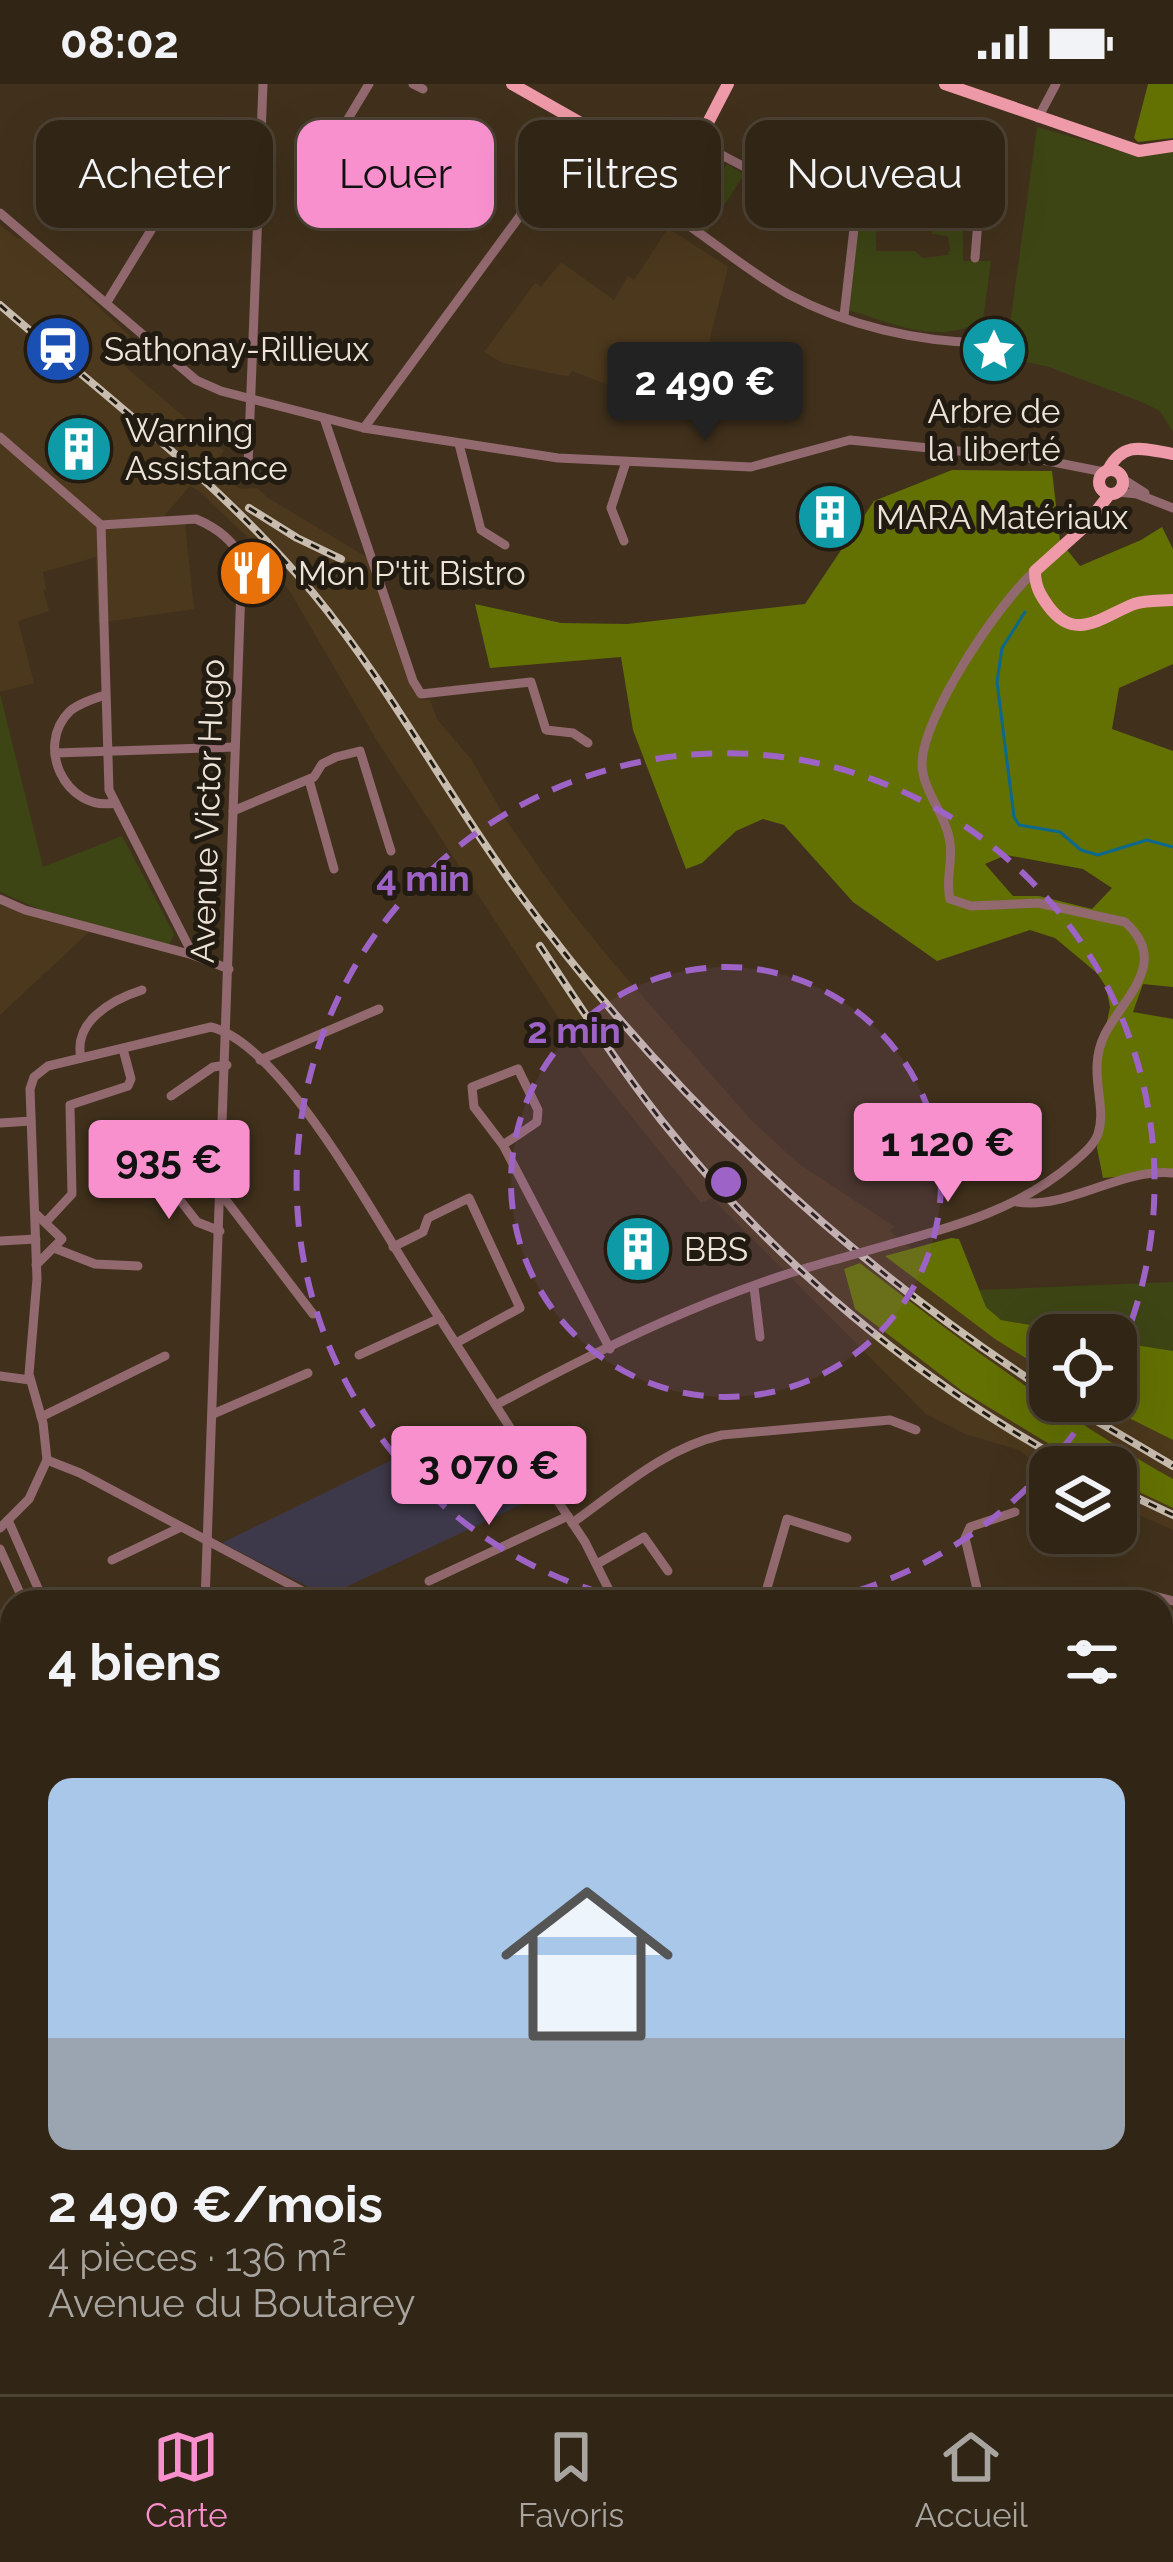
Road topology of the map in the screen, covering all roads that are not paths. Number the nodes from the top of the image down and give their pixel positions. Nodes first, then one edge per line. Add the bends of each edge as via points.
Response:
1 (263, 84) edge
2 (369, 84) edge
3 (512, 84) edge
4 (728, 84) edge
5 (945, 84) edge
6 (1057, 84) edge
7 (1038, 118) junction
8 (262, 120) edge
9 (347, 120) edge
10 (574, 120) edge
11 (709, 120) edge
12 (1173, 146) edge
13 (0, 213) edge
14 (518, 219) edge
15 (152, 228) edge
16 (258, 228) edge
17 (692, 228) edge
18 (854, 228) edge
19 (978, 228) edge
20 (975, 258) dead end
21 (107, 302) junction
22 (844, 316) junction
23 (985, 344) dead end
24 (249, 398) junction
25 (324, 418) junction
26 (364, 428) junction
27 (0, 437) edge
28 (459, 444) junction
29 (1173, 454) edge
30 (626, 462) junction
31 (248, 466) dead end
32 (1110, 481) junction
33 (1173, 508) edge
34 (101, 525) junction
35 (624, 541) dead end
36 (505, 545) dead end
37 (1034, 571) junction
38 (1173, 600) edge
39 (105, 695) junction
40 (588, 743) dead end
41 (235, 747) junction
42 (107, 752) junction
43 (55, 753) junction
44 (309, 780) junction
45 (115, 803) junction
46 (233, 811) junction
47 (391, 851) dead end
48 (334, 868) dead end
49 (0, 899) edge
50 (193, 956) junction
51 (229, 969) junction
52 (142, 990) dead end
53 (380, 1009) dead end
54 (228, 1031) junction
55 (124, 1049) junction
56 (82, 1058) junction
57 (260, 1060) junction
58 (227, 1065) junction
59 (171, 1096) dead end
60 (31, 1120) junction
61 (0, 1123) edge
62 (502, 1145) junction
63 (148, 1160) dead end
64 (1173, 1173) edge
65 (222, 1195) junction
66 (1017, 1202) junction
67 (35, 1213) junction
68 (46, 1222) junction
69 (220, 1231) junction
70 (36, 1239) junction
71 (0, 1241) edge
72 (393, 1246) junction
73 (54, 1248) junction
74 (36, 1265) junction
75 (138, 1266) dead end
76 (754, 1287) junction
77 (313, 1314) dead end
78 (440, 1318) junction
79 (760, 1337) dead end
80 (456, 1343) junction
81 (610, 1349) junction
82 (359, 1354) dead end
83 (165, 1356) dead end
84 (308, 1373) dead end
85 (0, 1376) edge
86 (30, 1380) junction
87 (496, 1405) junction
88 (213, 1414) junction
89 (41, 1417) junction
90 (916, 1430) dead end
91 (47, 1460) junction
92 (1016, 1512) dead end
93 (570, 1520) junction
94 (4, 1524) edge
95 (179, 1528) junction
96 (847, 1538) dead end
97 (208, 1544) junction
98 (0, 1549) edge
99 (112, 1560) dead end
100 (597, 1564) junction
101 (668, 1571) dead end
102 (429, 1581) dead end
103 (19, 1590) edge
104 (38, 1590) edge
105 (206, 1590) edge
106 (299, 1590) edge
107 (609, 1590) edge
108 (766, 1590) edge
109 (977, 1590) edge

1 - 8 street
2 - 9 street
3 - 10 main road
4 - 11 main road
5 - 7 main road
6 - 7 street
7 - 12 main road via 1139,151
13 - 21 street
14 - 26 street
15 - 21 street
16 - 24 street
17 - 22 street via 787,293
18 - 22 street
19 - 20 street
21 - 24 street via 196,380
22 - 23 street via 931,342
24 - 25 street
24 - 31 street
25 - 26 street
25 - 40 street via 421,694 531,682 546,730
26 - 28 street
27 - 34 street
28 - 30 street
28 - 36 street via 481,530
29 - 32 main road via 1128,454
30 - 32 street via 751,467 850,440 1038,459
30 - 35 street via 610,508
32 - 33 street
32 - 37 main road via 1091,516
34 - 39 street
34 - 41 street, Avenue Victor Hugo via 196,519 242,559
37 - 38 main road via 1052,612 1072,625
37 - 66 street via 992,617 930,729 922,761 950,838 950,899 971,906 1038,903 1125,922 1145,962 1098,1053 1098,1135
39 - 42 street
39 - 43 street via 67,714
41 - 42 street
41 - 46 street, Avenue Victor Hugo
42 - 43 street
42 - 45 street
43 - 45 street via 77,796
44 - 46 street
44 - 47 street via 322,764 360,751
44 - 48 street
45 - 50 street
46 - 51 street, Avenue Victor Hugo
49 - 50 street
50 - 51 street
51 - 54 street, Avenue Victor Hugo
52 - 56 street via 84,1028
53 - 57 street
54 - 55 street via 211,1027
54 - 57 street
54 - 58 street, Avenue Victor Hugo
55 - 56 street
55 - 68 street via 128,1086 70,1105 72,1194
56 - 60 street via 34,1077
57 - 72 street via 338,1156
58 - 59 street
58 - 65 street, Avenue Victor Hugo
60 - 61 street
60 - 67 street
62 - 62 street via 474,1107 472,1087 518,1069 537,1122
62 - 81 street
63 - 69 street via 197,1222
64 - 66 street via 1137,1173 1036,1204
65 - 69 street, Avenue Victor Hugo
65 - 77 street
66 - 76 street, bridge
67 - 68 street
67 - 70 street
68 - 73 street via 62,1239
69 - 88 street, Avenue Victor Hugo
70 - 71 street
70 - 74 street
72 - 78 street
72 - 80 street via 469,1198 520,1308
73 - 74 street
73 - 75 street via 95,1264
74 - 86 street
76 - 79 street
76 - 81 street
78 - 80 street
78 - 82 street
80 - 87 street
81 - 87 street
83 - 89 street
84 - 88 street
85 - 86 street
86 - 89 street
87 - 93 street
88 - 97 street, Avenue Victor Hugo
89 - 91 street
90 - 93 street via 890,1420 698,1441
91 - 94 street via 29,1499
91 - 95 street
92 - 109 street via 970,1528 965,1538
93 - 100 street
93 - 102 street
94 - 104 street
95 - 97 street
95 - 99 street
96 - 108 street via 787,1519
97 - 105 street, Avenue Victor Hugo
97 - 106 street
98 - 103 street
100 - 101 street via 644,1537
100 - 107 street

